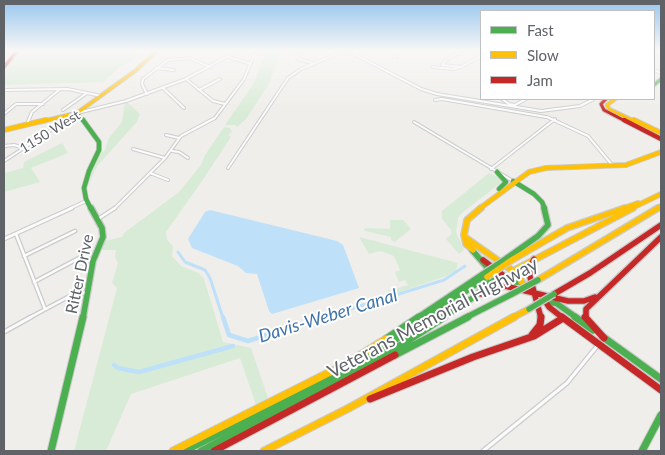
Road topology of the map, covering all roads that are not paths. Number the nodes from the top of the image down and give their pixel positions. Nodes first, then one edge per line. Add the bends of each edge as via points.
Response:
1 (133, 72) edge
2 (151, 72) edge
3 (200, 72) edge
4 (247, 72) edge
5 (296, 72) edge
6 (389, 72) edge
7 (220, 79) dead end
8 (186, 80) junction
9 (163, 88) junction
10 (59, 89) junction
11 (4, 90) edge
12 (199, 90) junction
13 (87, 93) junction
14 (147, 94) junction
15 (101, 96) junction
16 (436, 100) dead end
17 (503, 100) edge
18 (524, 100) edge
19 (592, 100) edge
20 (605, 100) edge
21 (614, 100) edge
22 (43, 104) junction
23 (225, 104) junction
24 (184, 108) dead end
25 (63, 110) dead end
26 (77, 113) junction
27 (4, 114) edge
28 (555, 119) junction
29 (414, 122) dead end
30 (27, 124) junction
31 (4, 130) edge
32 (661, 133) edge
33 (166, 135) dead end
34 (179, 138) junction
35 (661, 139) edge
36 (4, 146) edge
37 (24, 148) junction
38 (133, 149) dead end
39 (172, 151) junction
40 (661, 152) edge
41 (165, 158) junction
42 (188, 158) dead end
43 (4, 161) edge
44 (613, 166) junction
45 (228, 168) dead end
46 (491, 169) junction
47 (497, 172) junction
48 (150, 173) junction
49 (168, 180) dead end
50 (514, 181) junction
51 (661, 194) edge
52 (650, 199) junction
53 (87, 200) junction
54 (488, 202) junction
55 (661, 206) edge
56 (98, 219) junction
57 (659, 227) edge
58 (75, 231) dead end
59 (15, 233) junction
60 (661, 236) edge
61 (465, 238) junction
62 (4, 239) edge
63 (472, 250) junction
64 (24, 256) junction
65 (82, 257) dead end
66 (534, 258) junction
67 (509, 260) junction
68 (513, 271) junction
69 (485, 276) junction
70 (34, 282) junction
71 (521, 282) junction
72 (87, 292) junction
73 (536, 293) junction
74 (598, 296) junction
75 (474, 297) junction
76 (548, 303) junction
77 (45, 309) junction
78 (563, 318) junction
79 (4, 332) edge
80 (530, 337) junction
81 (604, 338) junction
82 (598, 344) junction
83 (661, 379) edge
84 (661, 390) edge
85 (349, 408) junction
86 (661, 415) edge
87 (51, 451) edge
88 (173, 451) edge
89 (184, 451) edge
90 (201, 451) edge
91 (214, 451) edge
92 (264, 451) edge
93 (482, 451) edge
94 (642, 451) edge

1 - 15 main road
2 - 14 street via 142,84
3 - 8 street, 1150 West
4 - 23 street
5 - 45 street via 284,83
6 - 19 street via 435,94 537,110 578,107
7 - 12 street
8 - 9 street, 1150 West
8 - 12 street
9 - 14 street, 1150 West
9 - 24 street
10 - 11 street
10 - 13 street
10 - 22 street
12 - 23 street via 213,102
13 - 15 street
13 - 25 street
14 - 26 street, 1150 West
15 - 26 main road
16 - 28 street
17 - 18 street via 517,105
20 - 35 main road via 601,104 604,110
21 - 32 main road via 607,105 609,109
22 - 27 street via 16,104
22 - 30 street via 32,112
23 - 34 street via 212,121
26 - 30 main road
26 - 37 street, 1150 West
26 - 53 main road via 100,145 84,188
28 - 44 street via 590,138
28 - 46 street
29 - 46 street
30 - 31 main road
33 - 34 street
34 - 39 street
36 - 37 street
37 - 43 street, 1150 West
38 - 41 street
39 - 41 street
39 - 42 street
40 - 44 main road via 630,164
41 - 48 street
44 - 50 main road via 536,170
46 - 47 street
47 - 50 street
47 - 54 main road via 506,182
48 - 49 street
48 - 56 street via 112,210
50 - 54 main road
50 - 67 main road via 539,198 548,224
51 - 52 main road
52 - 66 main road
52 - 67 main road via 567,228
53 - 56 main road, Ritter Drive
53 - 59 street
54 - 61 main road via 467,220
55 - 91 main road, Veterans Memorial Highway, bridge via 538,280
56 - 72 main road, Ritter Drive via 102,237
57 - 85 main road, bridge via 529,309
58 - 64 street
59 - 62 street
59 - 64 street
60 - 74 main road
61 - 63 main road
61 - 68 main road
63 - 71 main road via 504,276
63 - 75 main road via 490,272 492,280
64 - 70 street
65 - 70 street
66 - 68 main road
66 - 73 main road via 530,277
67 - 69 main road, bridge
68 - 71 main road via 521,276
69 - 88 main road via 346,364
69 - 89 main road via 384,347
70 - 77 street
71 - 73 main road
72 - 77 street
72 - 87 main road, Ritter Drive
73 - 74 main road via 584,302
73 - 75 main road via 506,286
73 - 76 main road
73 - 80 main road via 541,318 540,325
74 - 81 main road via 585,313 588,322
75 - 90 main road via 395,349
76 - 78 main road
76 - 81 main road via 556,303
77 - 79 street
78 - 80 main road
78 - 82 main road
80 - 85 main road
81 - 83 main road
82 - 84 main road
82 - 93 street via 567,382
85 - 92 main road
86 - 94 main road

